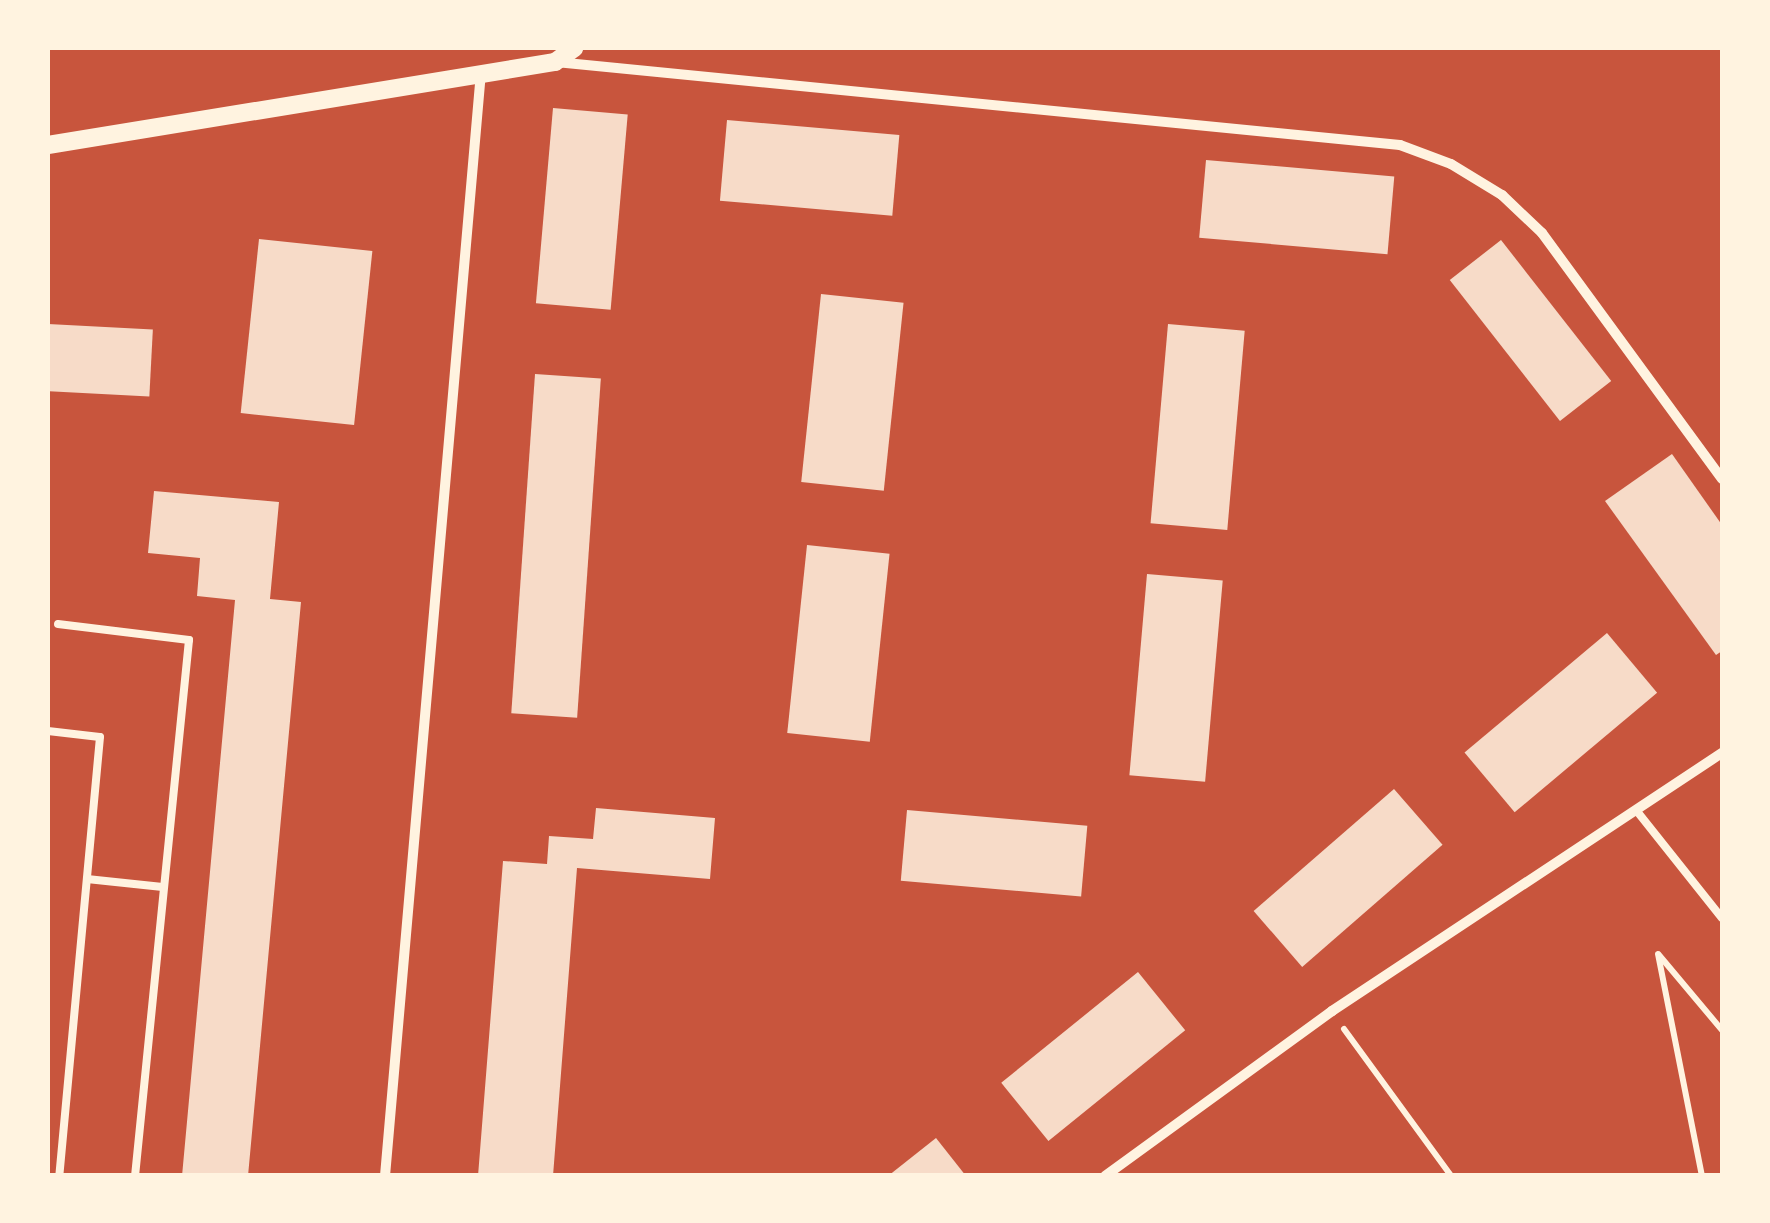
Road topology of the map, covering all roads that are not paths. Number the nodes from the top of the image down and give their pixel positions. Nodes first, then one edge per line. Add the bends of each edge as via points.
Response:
1 (574, 48) edge
2 (555, 62) junction
3 (480, 73) junction
4 (48, 144) edge
5 (1722, 479) edge
6 (58, 624) dead end
7 (48, 731) edge
8 (1722, 753) edge
9 (1636, 810) junction
10 (87, 879) junction
11 (163, 887) junction
12 (1722, 918) edge
13 (59, 1176) edge
14 (134, 1176) edge
15 (385, 1176) edge
16 (1105, 1176) edge

1 - 2 street
2 - 3 street
2 - 5 street via 1400,144 1502,195 1542,233
3 - 4 street
3 - 15 street
6 - 11 lane via 189,640
7 - 10 lane via 100,737
8 - 9 street
9 - 12 lane
9 - 16 street via 1332,1011
10 - 11 lane
10 - 13 lane
11 - 14 lane

